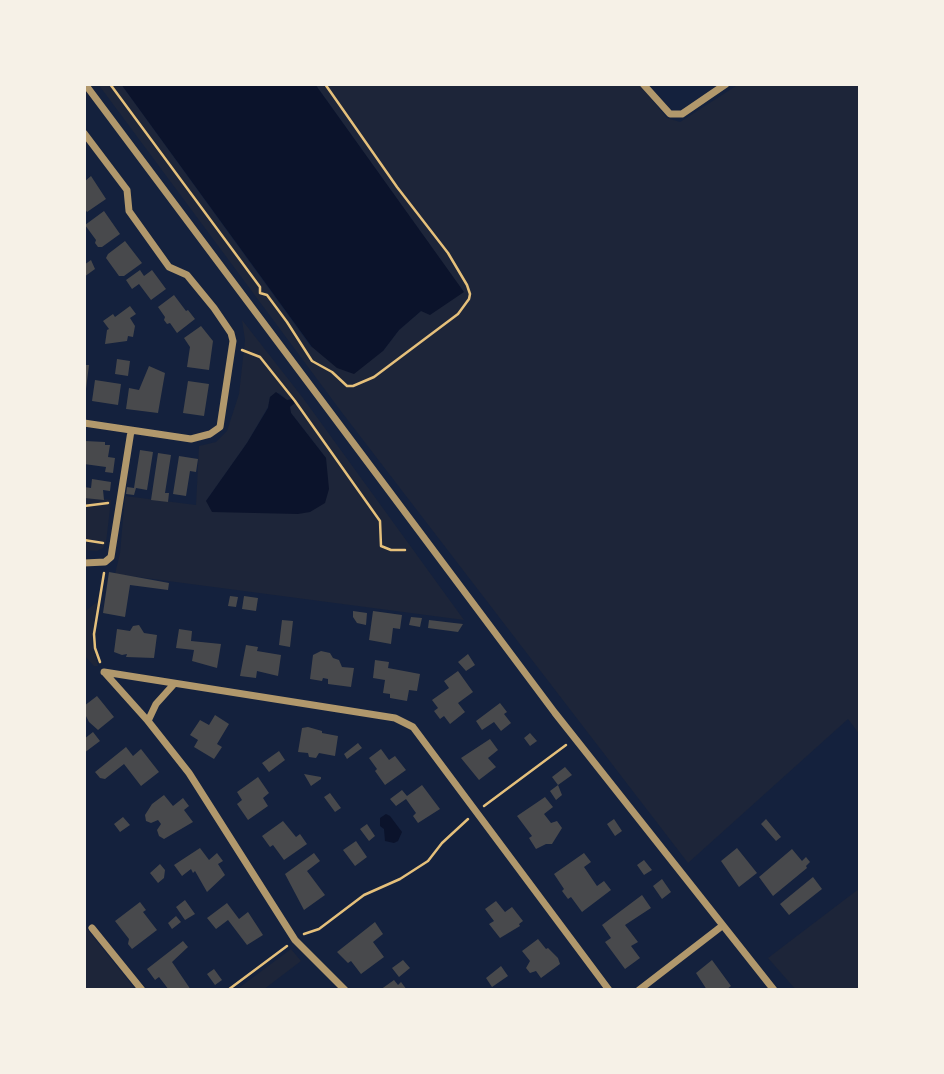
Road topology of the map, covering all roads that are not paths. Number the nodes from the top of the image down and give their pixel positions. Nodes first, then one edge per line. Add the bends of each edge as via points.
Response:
1 (85, 84) edge
2 (643, 84) edge
3 (726, 84) edge
4 (84, 133) edge
5 (84, 424) edge
6 (131, 431) junction
7 (84, 563) edge
8 (174, 684) junction
9 (148, 721) junction
10 (722, 926) junction
11 (92, 928) dead end
12 (142, 990) edge
13 (345, 990) edge
14 (609, 990) edge
15 (639, 990) edge
16 (774, 990) edge

1 - 10 street via 531,681
2 - 3 street via 670,114 682,114
4 - 6 street via 127,190 129,211 170,267 187,275 231,333 220,427 191,439
5 - 6 street
6 - 7 street via 111,557 105,562
8 - 9 street
8 - 9 street via 104,672
8 - 14 street via 395,718 413,727
9 - 13 street via 195,782 295,940
10 - 15 street
10 - 16 street
11 - 12 street

